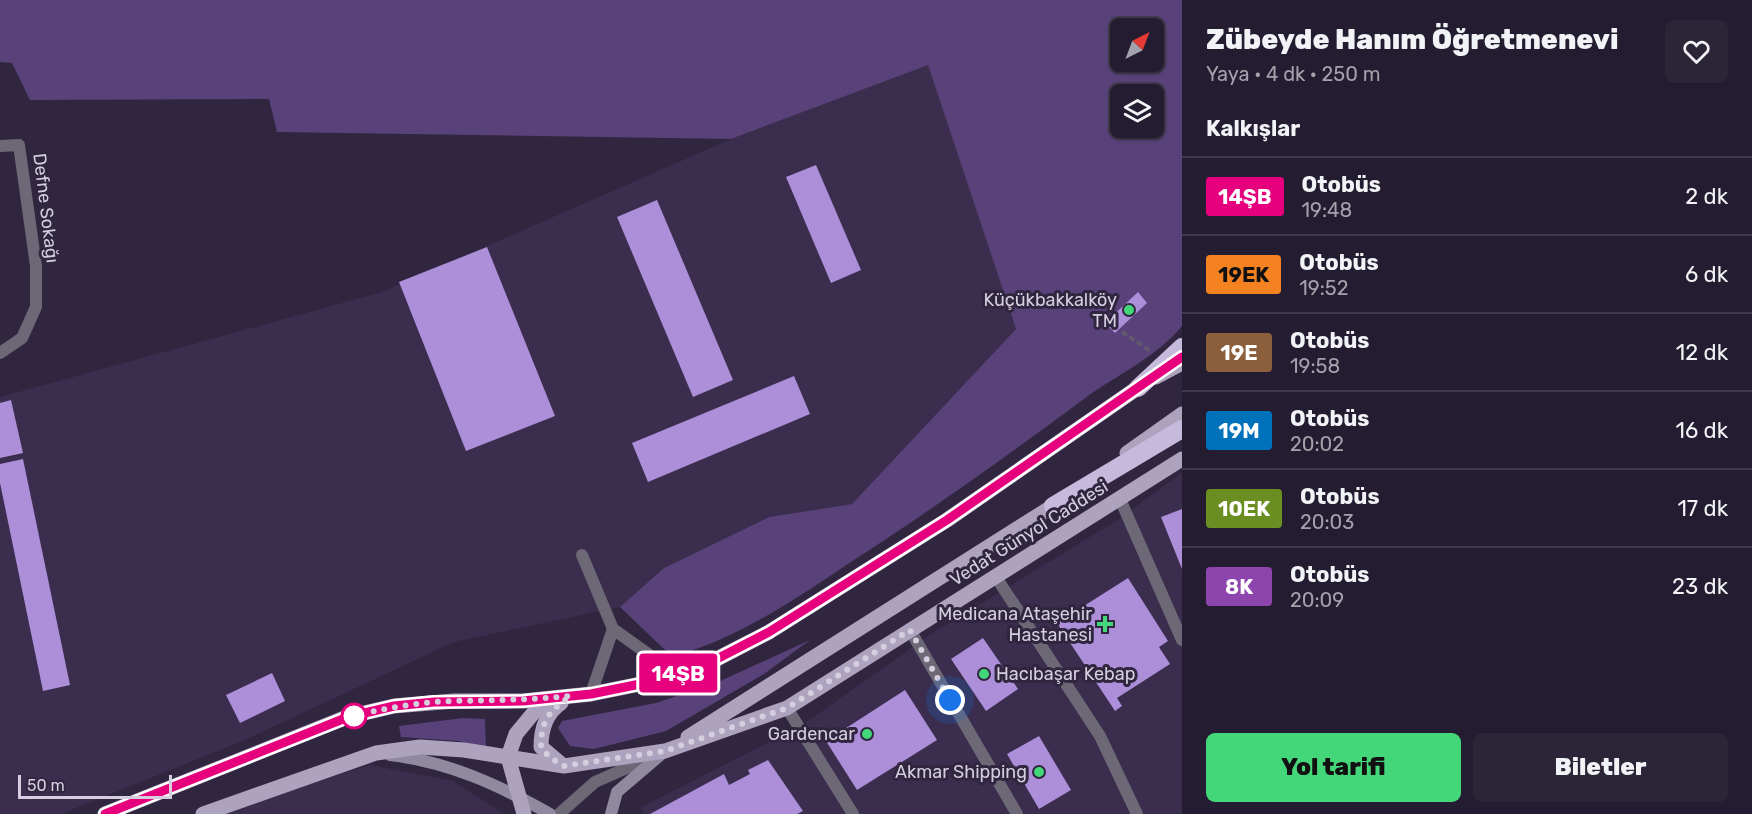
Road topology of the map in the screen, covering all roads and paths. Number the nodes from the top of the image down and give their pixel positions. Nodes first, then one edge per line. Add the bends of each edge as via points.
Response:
1 (0, 146) edge
2 (1122, 332) dead end
3 (1182, 347) edge
4 (0, 352) edge
5 (1155, 354) dead end
6 (1182, 357) edge
7 (1182, 363) edge
8 (1138, 388) junction
9 (1182, 414) edge
10 (1182, 429) edge
11 (1182, 459) edge
12 (1120, 499) junction
13 (1053, 506) junction
14 (582, 555) dead end
15 (996, 577) junction
16 (613, 629) junction
17 (910, 630) junction
18 (1182, 640) edge
19 (676, 674) junction
20 (591, 694) junction
21 (571, 696) junction
22 (787, 708) junction
23 (665, 751) junction
24 (376, 753) junction
25 (508, 757) junction
26 (564, 766) junction
27 (519, 796) junction
28 (105, 814) edge
29 (203, 814) edge
30 (524, 814) edge
31 (550, 814) edge
32 (560, 814) edge
33 (611, 814) edge
34 (853, 814) edge
35 (1017, 814) edge
36 (1137, 814) edge

1 - 4 street, Defne Sokağı via 19,145 23,159 36,266 36,306 22,338
2 - 5 path
3 - 8 highway
6 - 8 main road
7 - 8 main road
8 - 19 main road via 947,520 779,626 707,664
9 - 13 main road
10 - 13 highway
11 - 12 main road, Vedat Günyol Caddesi
12 - 15 main road, Vedat Günyol Caddesi
12 - 18 street
13 - 23 main road
14 - 16 street
15 - 17 main road, Vedat Günyol Caddesi
15 - 36 street via 1100,736
16 - 19 street
16 - 20 street
17 - 22 main road, Vedat Günyol Caddesi
17 - 35 street
19 - 20 main road
20 - 21 main road
21 - 25 main road via 535,711 516,734
21 - 26 main road via 551,710 541,733 541,747
21 - 28 main road via 394,706 348,717
22 - 23 main road, Vedat Günyol Caddesi
22 - 34 street
23 - 26 main road, Vedat Günyol Caddesi
23 - 32 street via 595,782
23 - 33 main road via 616,792
24 - 25 main road, Vedat Günyol Caddesi via 420,747
24 - 27 main road via 436,762
24 - 29 main road, Vedat Günyol Caddesi
25 - 26 main road, Vedat Günyol Caddesi
25 - 27 main road
27 - 30 main road
27 - 31 main road

